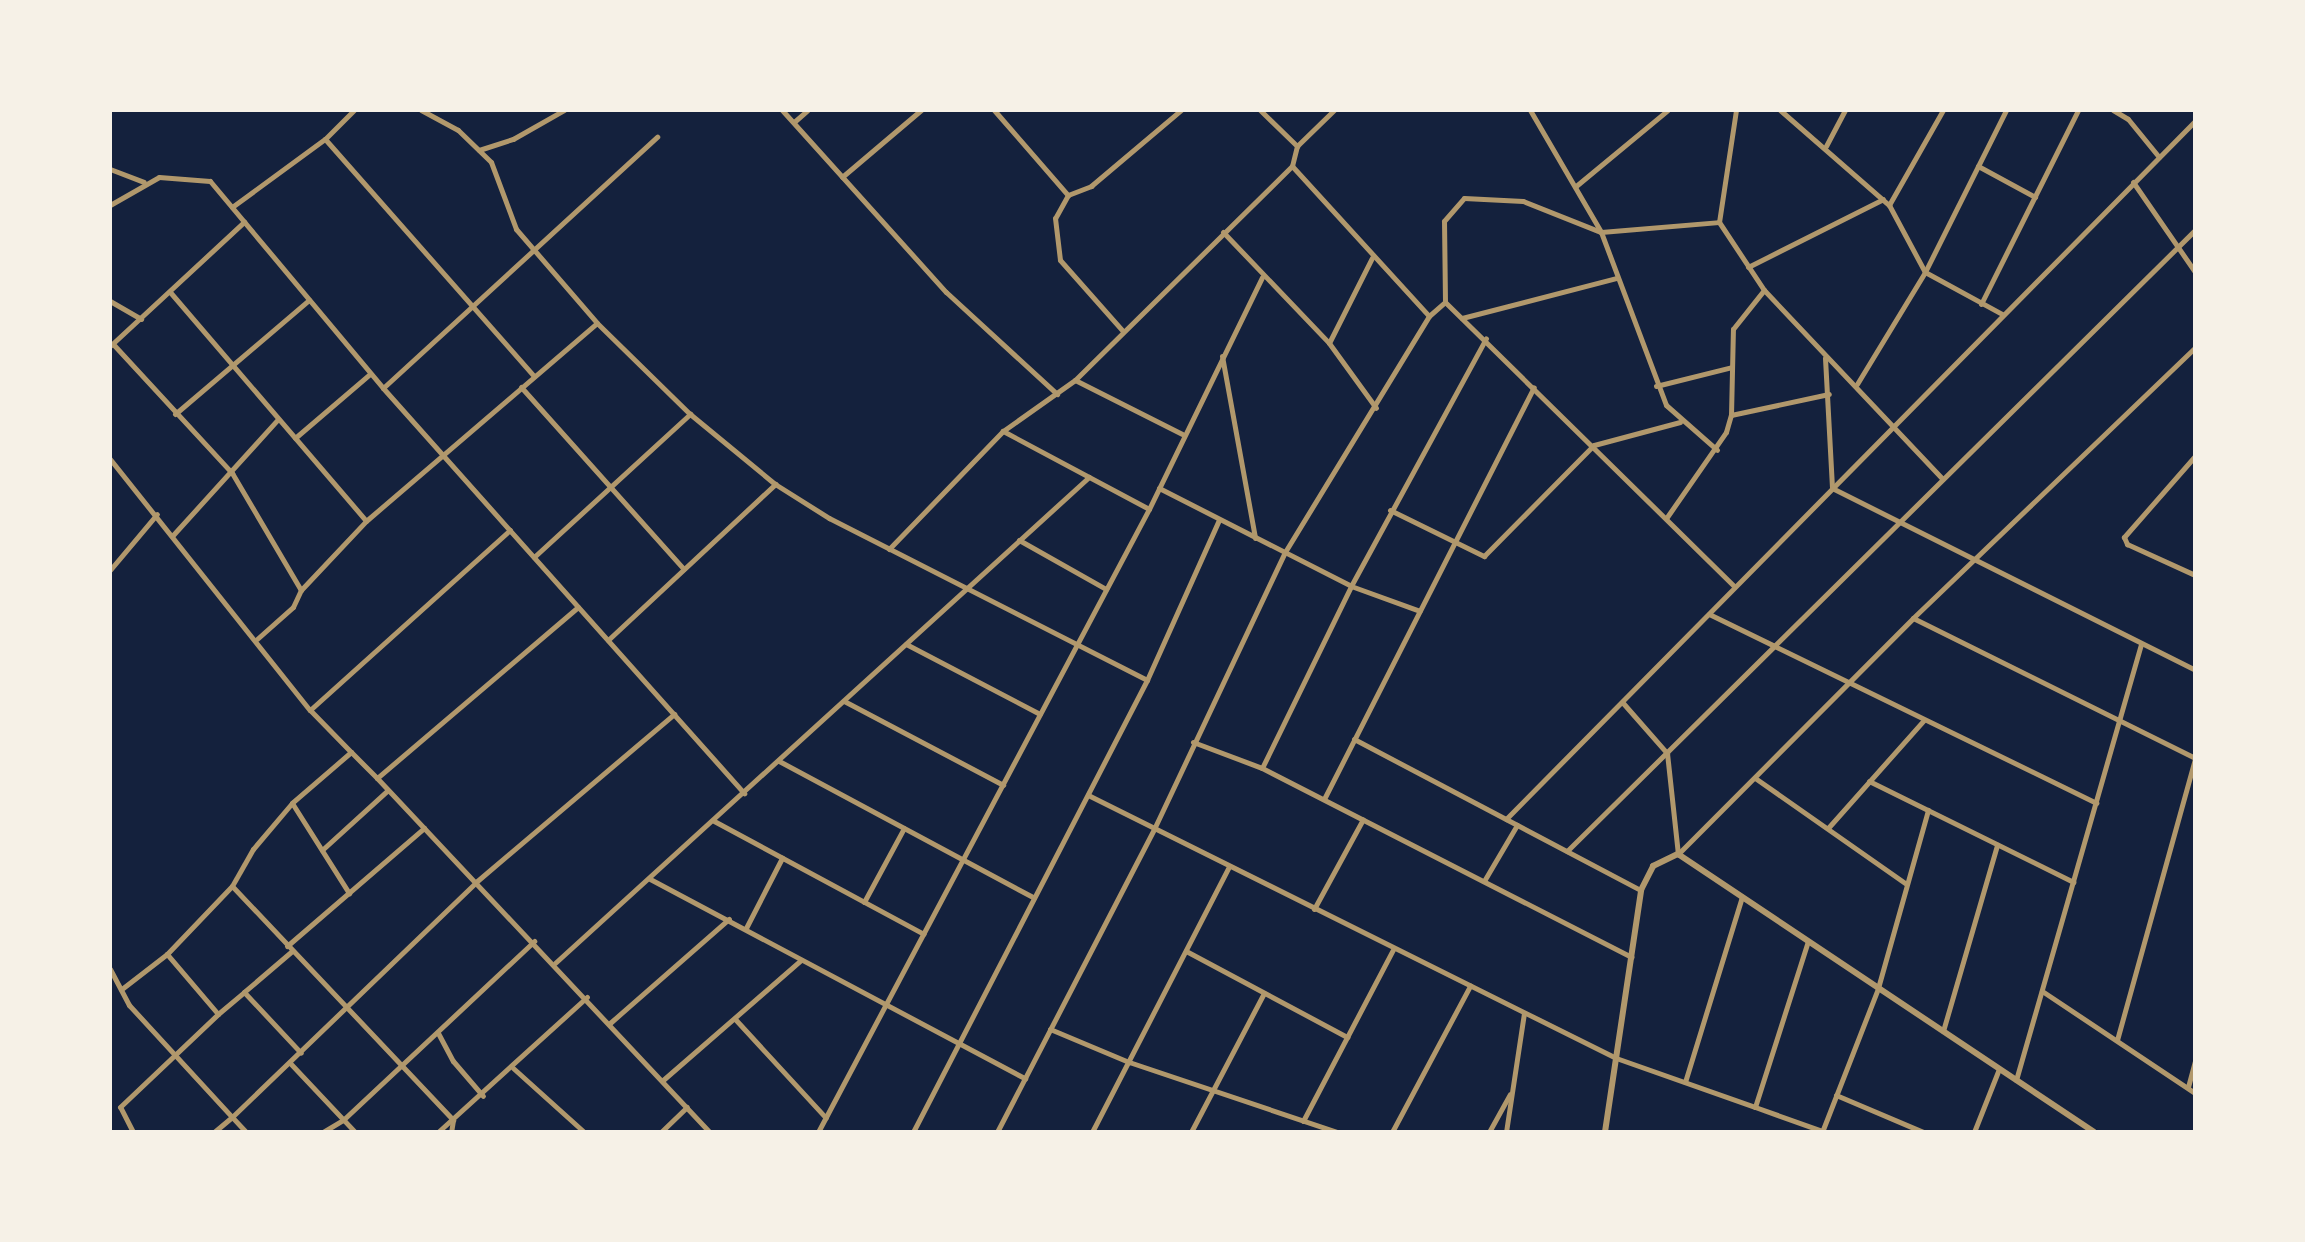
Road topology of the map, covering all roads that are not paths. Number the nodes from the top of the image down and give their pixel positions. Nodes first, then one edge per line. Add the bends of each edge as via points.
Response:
1 (354, 110) edge
2 (421, 110) edge
3 (564, 110) edge
4 (782, 110) edge
5 (808, 110) edge
6 (921, 110) edge
7 (994, 110) edge
8 (1181, 110) edge
9 (1260, 110) edge
10 (1334, 110) edge
11 (1530, 110) edge
12 (1668, 110) edge
13 (1736, 110) edge
14 (1780, 110) edge
15 (1845, 110) edge
16 (1943, 110) edge
17 (2006, 110) edge
18 (2078, 110) edge
19 (2113, 110) edge
20 (2195, 121) edge
21 (793, 122) junction
22 (657, 137) dead end
23 (325, 139) junction
24 (1297, 146) junction
25 (1826, 146) junction
26 (479, 150) junction
27 (2159, 157) junction
28 (1292, 166) junction
29 (1978, 166) junction
30 (110, 169) edge
31 (842, 177) junction
32 (145, 182) junction
33 (2133, 182) junction
34 (1576, 186) junction
35 (1068, 195) junction
36 (2035, 197) junction
37 (1883, 199) junction
38 (110, 205) edge
39 (1889, 205) junction
40 (232, 207) junction
41 (245, 222) junction
42 (1719, 222) junction
43 (2195, 230) edge
44 (1223, 232) junction
45 (1601, 232) junction
46 (2179, 246) junction
47 (535, 253) junction
48 (1372, 258) junction
49 (1748, 267) junction
50 (1925, 272) junction
51 (2195, 272) edge
52 (1262, 277) junction
53 (1617, 278) junction
54 (1764, 290) junction
55 (170, 292) junction
56 (309, 300) junction
57 (110, 301) edge
58 (1445, 302) junction
59 (1981, 304) junction
60 (474, 307) junction
61 (2002, 314) junction
62 (1429, 316) junction
63 (141, 319) junction
64 (1461, 319) junction
65 (597, 323) junction
66 (1122, 330) junction
67 (1486, 338) junction
68 (1329, 343) junction
69 (112, 345) edge
70 (2195, 348) edge
71 (1222, 355) junction
72 (1824, 356) junction
73 (233, 365) junction
74 (1732, 367) junction
75 (371, 373) junction
76 (534, 376) junction
77 (1075, 380) junction
78 (1857, 384) junction
79 (1656, 386) junction
80 (521, 387) junction
81 (1534, 387) junction
82 (383, 388) junction
83 (1057, 394) junction
84 (1829, 394) junction
85 (1376, 408) junction
86 (175, 414) junction
87 (690, 414) junction
88 (1731, 415) junction
89 (278, 419) junction
90 (1680, 422) junction
91 (1891, 425) junction
92 (1003, 431) junction
93 (1182, 434) junction
94 (295, 438) junction
95 (1594, 445) junction
96 (1717, 450) junction
97 (442, 454) junction
98 (2195, 456) edge
99 (110, 459) edge
100 (232, 473) junction
101 (1089, 477) junction
102 (1943, 479) junction
103 (775, 484) junction
104 (610, 487) junction
105 (1159, 488) junction
106 (1832, 488) junction
107 (1149, 509) junction
108 (1390, 510) junction
109 (157, 514) junction
110 (1667, 517) junction
111 (1219, 520) junction
112 (366, 521) junction
113 (1899, 522) junction
114 (510, 530) junction
115 (173, 535) junction
116 (1255, 538) junction
117 (1019, 540) junction
118 (1454, 541) junction
119 (889, 549) junction
120 (1285, 552) junction
121 (534, 557) junction
122 (1975, 560) junction
123 (684, 569) junction
124 (110, 570) edge
125 (2194, 573) edge
126 (1733, 585) junction
127 (1351, 586) junction
128 (968, 587) junction
129 (1106, 589) junction
130 (301, 590) junction
131 (578, 607) junction
132 (1420, 611) junction
133 (1709, 614) junction
134 (1913, 618) junction
135 (257, 639) junction
136 (608, 640) junction
137 (906, 644) junction
138 (1078, 644) junction
139 (2141, 644) junction
140 (1774, 647) junction
141 (2195, 670) edge
142 (1147, 680) junction
143 (1850, 684) junction
144 (844, 701) junction
145 (1623, 703) junction
146 (310, 710) junction
147 (674, 714) junction
148 (1040, 714) junction
149 (1924, 720) junction
150 (2119, 720) junction
151 (1354, 739) junction
152 (1193, 742) junction
153 (351, 752) junction
154 (1667, 753) junction
155 (2195, 758) edge
156 (779, 761) junction
157 (1262, 768) junction
158 (377, 778) junction
159 (1755, 778) junction
160 (1869, 781) junction
161 (1003, 785) junction
162 (388, 790) junction
163 (744, 793) junction
164 (1088, 795) junction
165 (1324, 799) junction
166 (292, 803) junction
167 (2096, 803) junction
168 (1928, 810) junction
169 (1363, 819) junction
170 (1506, 819) junction
171 (714, 821) junction
172 (1517, 825) junction
173 (424, 828) junction
174 (904, 828) junction
175 (1828, 828) junction
176 (1154, 829) junction
177 (1997, 845) junction
178 (322, 850) junction
179 (1567, 851) junction
180 (1678, 854) junction
181 (782, 858) junction
182 (963, 860) junction
183 (1229, 867) junction
184 (650, 879) junction
185 (1484, 881) junction
186 (476, 882) junction
187 (2073, 882) junction
188 (1905, 884) junction
189 (232, 886) junction
190 (1641, 890) junction
191 (349, 893) junction
192 (1742, 897) junction
193 (1034, 898) junction
194 (864, 902) junction
195 (1314, 909) junction
196 (729, 919) junction
197 (746, 928) junction
198 (924, 934) junction
199 (534, 941) junction
200 (1808, 941) junction
201 (1394, 948) junction
202 (290, 949) junction
203 (1186, 951) junction
204 (167, 954) junction
205 (1632, 957) junction
206 (802, 959) junction
207 (555, 963) junction
208 (110, 969) edge
209 (1470, 986) junction
210 (123, 988) junction
211 (1878, 988) junction
212 (2042, 991) junction
213 (244, 992) junction
214 (1264, 993) junction
215 (587, 997) junction
216 (886, 1004) junction
217 (347, 1007) junction
218 (1524, 1013) junction
219 (218, 1014) junction
220 (735, 1019) junction
221 (610, 1023) junction
222 (1050, 1029) junction
223 (1943, 1031) junction
224 (438, 1033) junction
225 (1347, 1037) junction
226 (2117, 1040) junction
227 (959, 1043) junction
228 (301, 1053) junction
229 (175, 1054) junction
230 (1616, 1058) junction
231 (2195, 1061) edge
232 (1129, 1062) junction
233 (290, 1063) junction
234 (402, 1067) junction
235 (513, 1068) junction
236 (1999, 1069) junction
237 (1025, 1078) junction
238 (663, 1080) junction
239 (2016, 1080) junction
240 (1685, 1082) junction
241 (2187, 1088) junction
242 (1213, 1090) junction
243 (1512, 1090) junction
244 (2195, 1093) edge
245 (1836, 1095) junction
246 (483, 1096) junction
247 (687, 1107) junction
248 (1755, 1107) junction
249 (232, 1117) junction
250 (826, 1119) junction
251 (343, 1120) junction
252 (453, 1120) junction
253 (1303, 1121) junction
254 (1822, 1131) edge
255 (133, 1132) edge
256 (214, 1132) edge
257 (246, 1132) edge
258 (323, 1132) edge
259 (355, 1132) edge
260 (438, 1132) edge
261 (451, 1132) edge
262 (584, 1132) edge
263 (661, 1132) edge
264 (709, 1132) edge
265 (818, 1132) edge
266 (913, 1132) edge
267 (997, 1132) edge
268 (1092, 1132) edge
269 (1191, 1132) edge
270 (1337, 1132) edge
271 (1392, 1132) edge
272 (1489, 1132) edge
273 (1506, 1132) edge
274 (1605, 1132) edge
275 (1923, 1132) edge
276 (1974, 1132) edge
277 (2094, 1132) edge

1 - 23 street
2 - 26 street via 458,130
3 - 26 street via 513,139
4 - 21 street
5 - 21 street
6 - 31 street
7 - 35 street
8 - 35 street via 1091,186
9 - 24 street
10 - 24 street
11 - 34 street
12 - 34 street
13 - 42 street
14 - 25 street
15 - 25 street
16 - 39 street
17 - 29 street
18 - 36 street
19 - 27 street via 2128,119
20 - 27 street
21 - 31 street
22 - 47 street
23 - 40 street
23 - 60 street
24 - 28 street
25 - 37 street
26 - 47 street via 491,162 516,229
27 - 33 street
28 - 44 street
28 - 48 street
29 - 36 street
29 - 50 street
30 - 32 street
31 - 83 street via 964,310
32 - 38 street
32 - 40 street via 182,177 210,181
33 - 46 street
33 - 61 street
34 - 45 street
35 - 66 street via 1055,218 1060,260
36 - 59 street
37 - 39 street
37 - 49 street
39 - 50 street
40 - 41 street
41 - 55 street
41 - 56 street
42 - 45 street
42 - 49 street
43 - 46 street
44 - 52 street
44 - 66 street
45 - 53 street
45 - 58 street via 1523,201 1464,198 1444,221
46 - 51 street
46 - 102 street
47 - 60 street
47 - 65 street
48 - 62 street
48 - 68 street
49 - 54 street
50 - 59 street
50 - 78 street
52 - 68 street
52 - 71 street
53 - 64 street
53 - 79 street
54 - 72 street
54 - 74 street via 1736,322
55 - 63 street
55 - 73 street
56 - 73 street
56 - 75 street
57 - 63 street
58 - 62 street
58 - 64 street
59 - 61 street
60 - 76 street
60 - 82 street
61 - 91 street
62 - 85 street
63 - 69 street
64 - 67 street
65 - 76 street
65 - 87 street
66 - 77 street
67 - 81 street
67 - 108 street
68 - 85 street
69 - 86 street
70 - 122 street
71 - 93 street
71 - 116 street
72 - 78 street
72 - 84 street
73 - 86 street
73 - 89 street
74 - 79 street
74 - 88 street
75 - 82 street
75 - 94 street
76 - 80 street
77 - 83 street
77 - 93 street
78 - 91 street
79 - 90 street
80 - 97 street
80 - 104 street
81 - 95 street
81 - 118 street
82 - 97 street
83 - 92 street
84 - 88 street
84 - 106 street
85 - 120 street
86 - 100 street
87 - 103 street
87 - 104 street
88 - 96 street
89 - 94 street
89 - 100 street
90 - 95 street
90 - 96 street
91 - 102 street
91 - 106 street
92 - 101 street
92 - 119 street
93 - 105 street
94 - 112 street
95 - 110 street
95 - 118 street via 1489,554
96 - 110 street
97 - 112 street
97 - 114 street
98 - 125 street via 2124,537 2127,544
99 - 109 street
100 - 115 street
100 - 130 street
101 - 107 street
101 - 117 street
102 - 113 street
103 - 119 street
103 - 123 street
104 - 121 street
104 - 123 street
105 - 107 street
105 - 111 street
106 - 113 street
106 - 126 street
107 - 129 street
108 - 118 street
108 - 127 street
109 - 115 street
109 - 124 street
110 - 126 street
111 - 116 street
111 - 142 street
112 - 130 street
113 - 122 street
113 - 140 street
114 - 121 street
114 - 146 street
115 - 135 street
116 - 120 street
117 - 128 street
117 - 129 street
118 - 132 street
119 - 128 street
120 - 127 street
120 - 152 street
121 - 131 street
122 - 134 street
122 - 139 street
123 - 136 street
126 - 133 street
127 - 132 street
127 - 157 street
128 - 137 street
128 - 138 street
129 - 138 street
130 - 135 street via 293,607
131 - 136 street
131 - 158 street
132 - 151 street
133 - 140 street
133 - 145 street
134 - 143 street
134 - 150 street
135 - 146 street
136 - 147 street
137 - 144 street
137 - 148 street
138 - 142 street
138 - 148 street
139 - 141 street
139 - 150 street
140 - 143 street
140 - 154 street
142 - 164 street
143 - 149 street
143 - 159 street
144 - 156 street
144 - 161 street
145 - 154 street
145 - 170 street
146 - 153 street
147 - 163 street
147 - 186 street
148 - 161 street
149 - 160 street
149 - 167 street
150 - 155 street
150 - 167 street
151 - 165 street
151 - 170 street
152 - 157 street
152 - 176 street
153 - 158 street
153 - 166 street
154 - 179 street
154 - 180 street
155 - 226 street
156 - 163 street
156 - 174 street
157 - 165 street
158 - 162 street
159 - 175 street
159 - 180 street
160 - 168 street
160 - 175 street
161 - 182 street
162 - 173 street
162 - 178 street
163 - 171 street
164 - 176 street
164 - 193 street
165 - 169 street
166 - 178 street
166 - 189 street via 253,849
167 - 187 street
168 - 177 street
168 - 188 street
169 - 185 street
169 - 195 street
170 - 172 street
171 - 181 street
171 - 184 street
172 - 179 street
172 - 185 street
173 - 186 street
173 - 191 street
174 - 182 street
174 - 194 street
175 - 188 street
176 - 183 street
176 - 222 street
177 - 187 street
177 - 223 street
178 - 191 street
179 - 190 street
180 - 190 street via 1653,866
180 - 192 street
181 - 194 street
181 - 197 street
182 - 193 street
182 - 198 street
183 - 195 street
183 - 203 street
184 - 196 street
184 - 207 street
185 - 205 street
186 - 199 street
186 - 217 street
187 - 212 street
188 - 211 street
189 - 202 street
189 - 204 street
190 - 205 street
191 - 202 street
192 - 200 street
192 - 240 street
193 - 227 street
194 - 198 street
195 - 201 street
196 - 197 street
196 - 221 street
197 - 206 street
198 - 216 street
199 - 207 street
199 - 224 street
200 - 211 street
200 - 248 street
201 - 209 street
201 - 225 street
202 - 213 street
202 - 217 street
203 - 214 street
203 - 232 street
204 - 210 street
204 - 219 street
205 - 230 street
206 - 216 street
206 - 220 street
207 - 215 street
208 - 210 street
209 - 218 street
209 - 271 street
210 - 229 street via 128,1003
211 - 223 street
211 - 245 street
212 - 226 street
212 - 239 street
213 - 219 street
213 - 228 street
214 - 225 street
214 - 242 street
215 - 221 street
215 - 235 street
216 - 227 street
216 - 250 street
217 - 228 street
217 - 234 street
218 - 230 street
218 - 243 street
219 - 229 street
220 - 238 street
220 - 250 street
221 - 238 street
222 - 232 street
222 - 237 street
223 - 236 street
224 - 234 street
224 - 246 street via 453,1061
225 - 253 street
226 - 241 street
227 - 237 street
227 - 266 street
228 - 233 street
229 - 249 street
229 - 255 street via 120,1107
230 - 240 street
230 - 274 street
231 - 241 street
232 - 242 street
232 - 268 street
233 - 249 street
233 - 251 street
234 - 251 street
234 - 252 street
235 - 246 street
235 - 262 street
236 - 239 street
236 - 276 street
237 - 267 street
238 - 247 street
239 - 277 street
240 - 248 street
241 - 244 street
242 - 253 street
242 - 269 street
243 - 272 street
243 - 273 street
245 - 254 street
245 - 275 street
246 - 252 street
247 - 263 street
247 - 264 street
248 - 254 street
249 - 256 street
249 - 257 street
250 - 265 street
251 - 258 street
251 - 259 street
252 - 260 street
252 - 261 street
253 - 270 street

